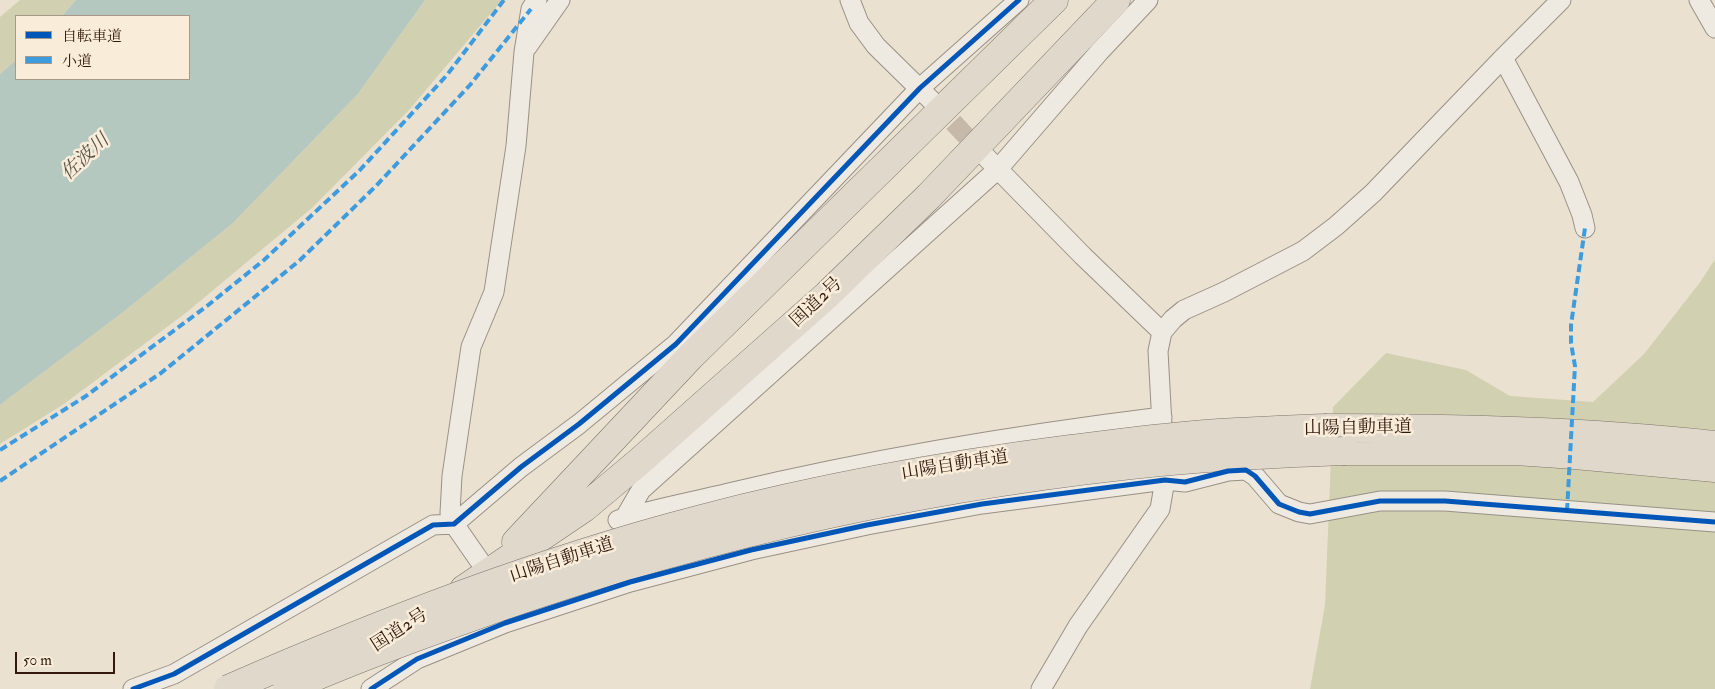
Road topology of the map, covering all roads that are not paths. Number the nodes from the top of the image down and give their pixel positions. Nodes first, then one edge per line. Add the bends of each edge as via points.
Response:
1 (537, 0) edge
2 (560, 0) edge
3 (850, 0) edge
4 (1020, 0) edge
5 (1054, 0) edge
6 (1116, 0) edge
7 (1148, 0) edge
8 (1561, 0) edge
9 (1699, 0) edge
10 (1715, 28) edge
11 (524, 52) junction
12 (1502, 58) junction
13 (926, 94) junction
14 (992, 162) junction
15 (1585, 228) dead end
16 (1162, 332) junction
17 (1162, 417) junction
18 (1710, 444) edge
19 (1575, 455) junction
20 (1715, 468) edge
21 (1165, 480) junction
22 (1715, 486) edge
23 (624, 518) junction
24 (1715, 522) edge
25 (454, 524) junction
26 (488, 573) junction
27 (630, 582) junction
28 (505, 623) junction
29 (387, 684) edge
30 (133, 689) edge
31 (228, 689) edge
32 (287, 689) edge
33 (310, 689) edge
34 (371, 689) edge
35 (1041, 689) edge

1 - 11 street via 531,9
2 - 11 street
3 - 13 street via 859,23 876,46
4 - 13 street
5 - 26 highway, 国道2号 via 690,357
6 - 26 highway, 国道2号 via 929,196 827,295 584,508
7 - 14 street
8 - 12 street
9 - 10 street
11 - 25 street via 516,146 494,292 471,347 452,476 450,513
12 - 15 street via 1569,182
12 - 16 street via 1373,193 1336,226 1303,251 1184,310
13 - 25 street via 676,344
14 - 16 street
14 - 23 street via 641,490
16 - 17 street via 1158,351
17 - 21 street
17 - 23 street via 954,446 804,475
18 - 31 highway, 山陽自動車道, bridge via 1622,435 1462,428 1328,428 1218,433 985,460 842,486 701,519 605,547 499,581 346,638
19 - 20 highway, 山陽自動車道
19 - 22 highway
19 - 32 highway, 山陽自動車道, bridge via 1515,451 1345,451 1132,465 990,484 847,510 615,568 536,593
21 - 24 street via 1184,482 1246,470 1279,504 1310,514 1380,501 1445,501
21 - 27 street via 982,504 867,525 751,550
21 - 35 street via 1160,509 1078,626
23 - 27 street via 615,521
25 - 26 street
25 - 30 street via 433,525 174,674
26 - 28 street
26 - 33 highway, 国道2号
27 - 28 street
28 - 29 street via 417,659
29 - 34 street

